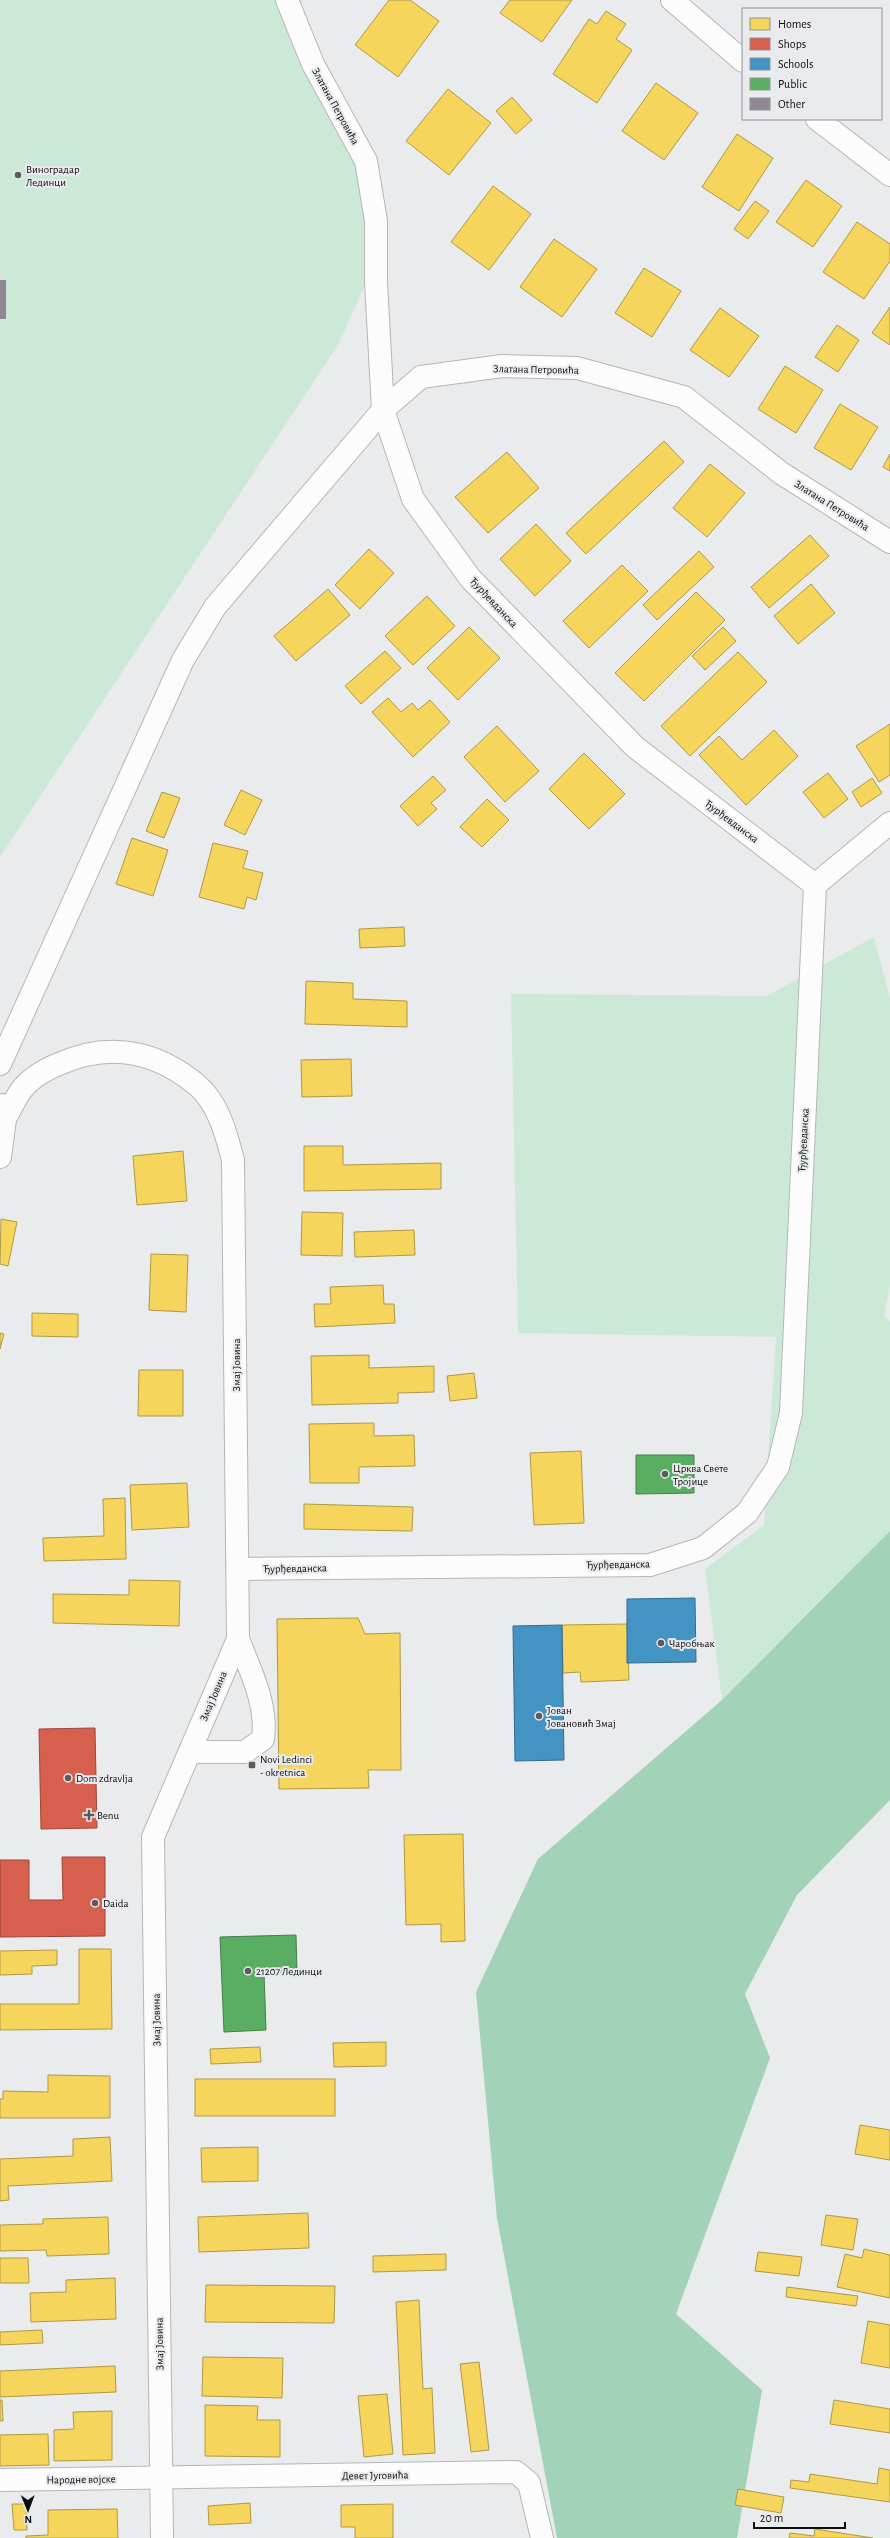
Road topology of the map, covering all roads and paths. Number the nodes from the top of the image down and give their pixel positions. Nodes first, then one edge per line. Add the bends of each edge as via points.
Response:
1 (286, 0) edge
2 (672, 0) edge
3 (742, 61) edge
4 (818, 120) edge
5 (890, 175) edge
6 (383, 410) junction
7 (890, 542) edge
8 (890, 822) edge
9 (815, 885) junction
10 (0, 1064) edge
11 (3, 1109) edge
12 (0, 1157) edge
13 (238, 1569) junction
14 (238, 1639) junction
15 (190, 1752) junction
16 (161, 2478) junction
17 (0, 2480) edge
18 (162, 2538) edge
19 (542, 2538) edge

1 - 6 street, Златана Петровића via 313,64 366,161 376,221 376,282
2 - 3 street
4 - 5 street
6 - 7 street, Златана Петровића via 421,377 502,366 578,368 684,396 781,473
6 - 9 street, Ђурђевданска via 413,499 470,578 635,747
6 - 10 street via 215,607 183,660
8 - 9 street
9 - 13 street, Ђурђевданска via 791,1413 778,1467 747,1514 703,1548 650,1565
11 - 12 street, Змај Јовина
11 - 13 street, Змај Јовина via 42,1071 80,1054 122,1050 163,1062 198,1086 222,1120 233,1160 235,1207
13 - 14 street, Змај Јовина
14 - 15 street, Змај Јовина
14 - 15 street via 255,1683 265,1723 263,1739 245,1752
15 - 16 street, Змај Јовина via 153,1837
16 - 17 street, Народне војске
16 - 18 street, Змај Јовина
16 - 19 street, Девет Југовића via 516,2472 529,2483

